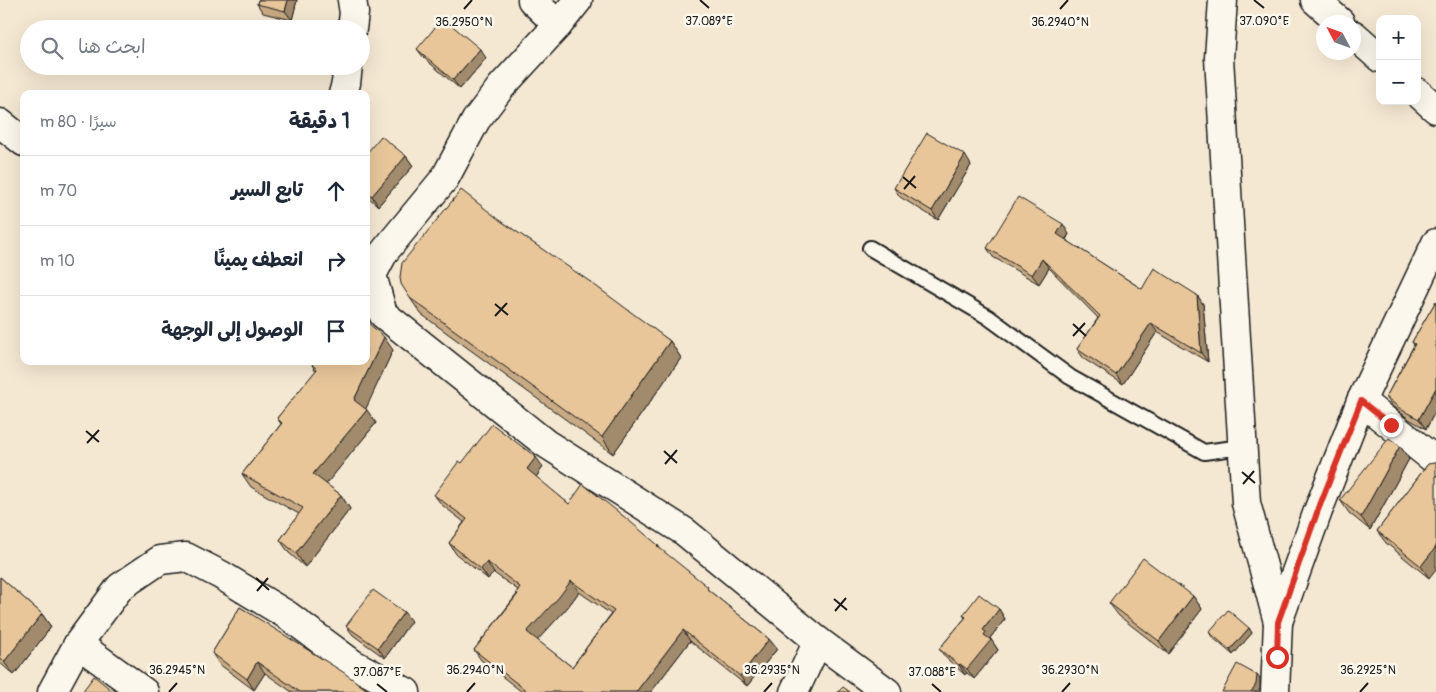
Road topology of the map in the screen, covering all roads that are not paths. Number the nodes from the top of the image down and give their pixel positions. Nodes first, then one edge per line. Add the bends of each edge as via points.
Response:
1 (352, 0) edge
2 (532, 0) edge
3 (578, 0) edge
4 (1223, 0) edge
5 (1314, 0) edge
6 (1332, 15) edge
7 (353, 20) edge
8 (558, 25) junction
9 (1361, 41) edge
10 (1376, 54) edge
11 (346, 75) edge
12 (344, 90) edge
13 (1421, 96) edge
14 (1436, 109) edge
15 (0, 123) edge
16 (20, 139) edge
17 (1436, 243) edge
18 (870, 248) dead end
19 (370, 273) edge
20 (370, 277) edge
21 (1361, 401) junction
22 (1242, 447) junction
23 (1436, 461) edge
24 (1278, 622) junction
25 (818, 641) junction
26 (78, 644) junction
27 (52, 692) edge
28 (144, 692) edge
29 (406, 692) edge
30 (794, 692) edge
31 (887, 692) edge
32 (1275, 692) edge

1 - 7 street
2 - 8 street
3 - 8 street
4 - 22 street via 1219,58
5 - 6 street
8 - 19 street via 501,87 476,120 445,178
9 - 10 street
11 - 12 street
13 - 14 street
15 - 16 street
17 - 21 street
18 - 22 lane via 988,317 1070,377 1204,452
20 - 25 street via 383,314 545,443 684,532
21 - 23 street
21 - 24 street
22 - 24 street via 1246,503
24 - 32 street
25 - 30 street
25 - 31 street
26 - 27 street
26 - 28 street
26 - 29 street via 120,587 160,560 186,557 287,615 353,664

